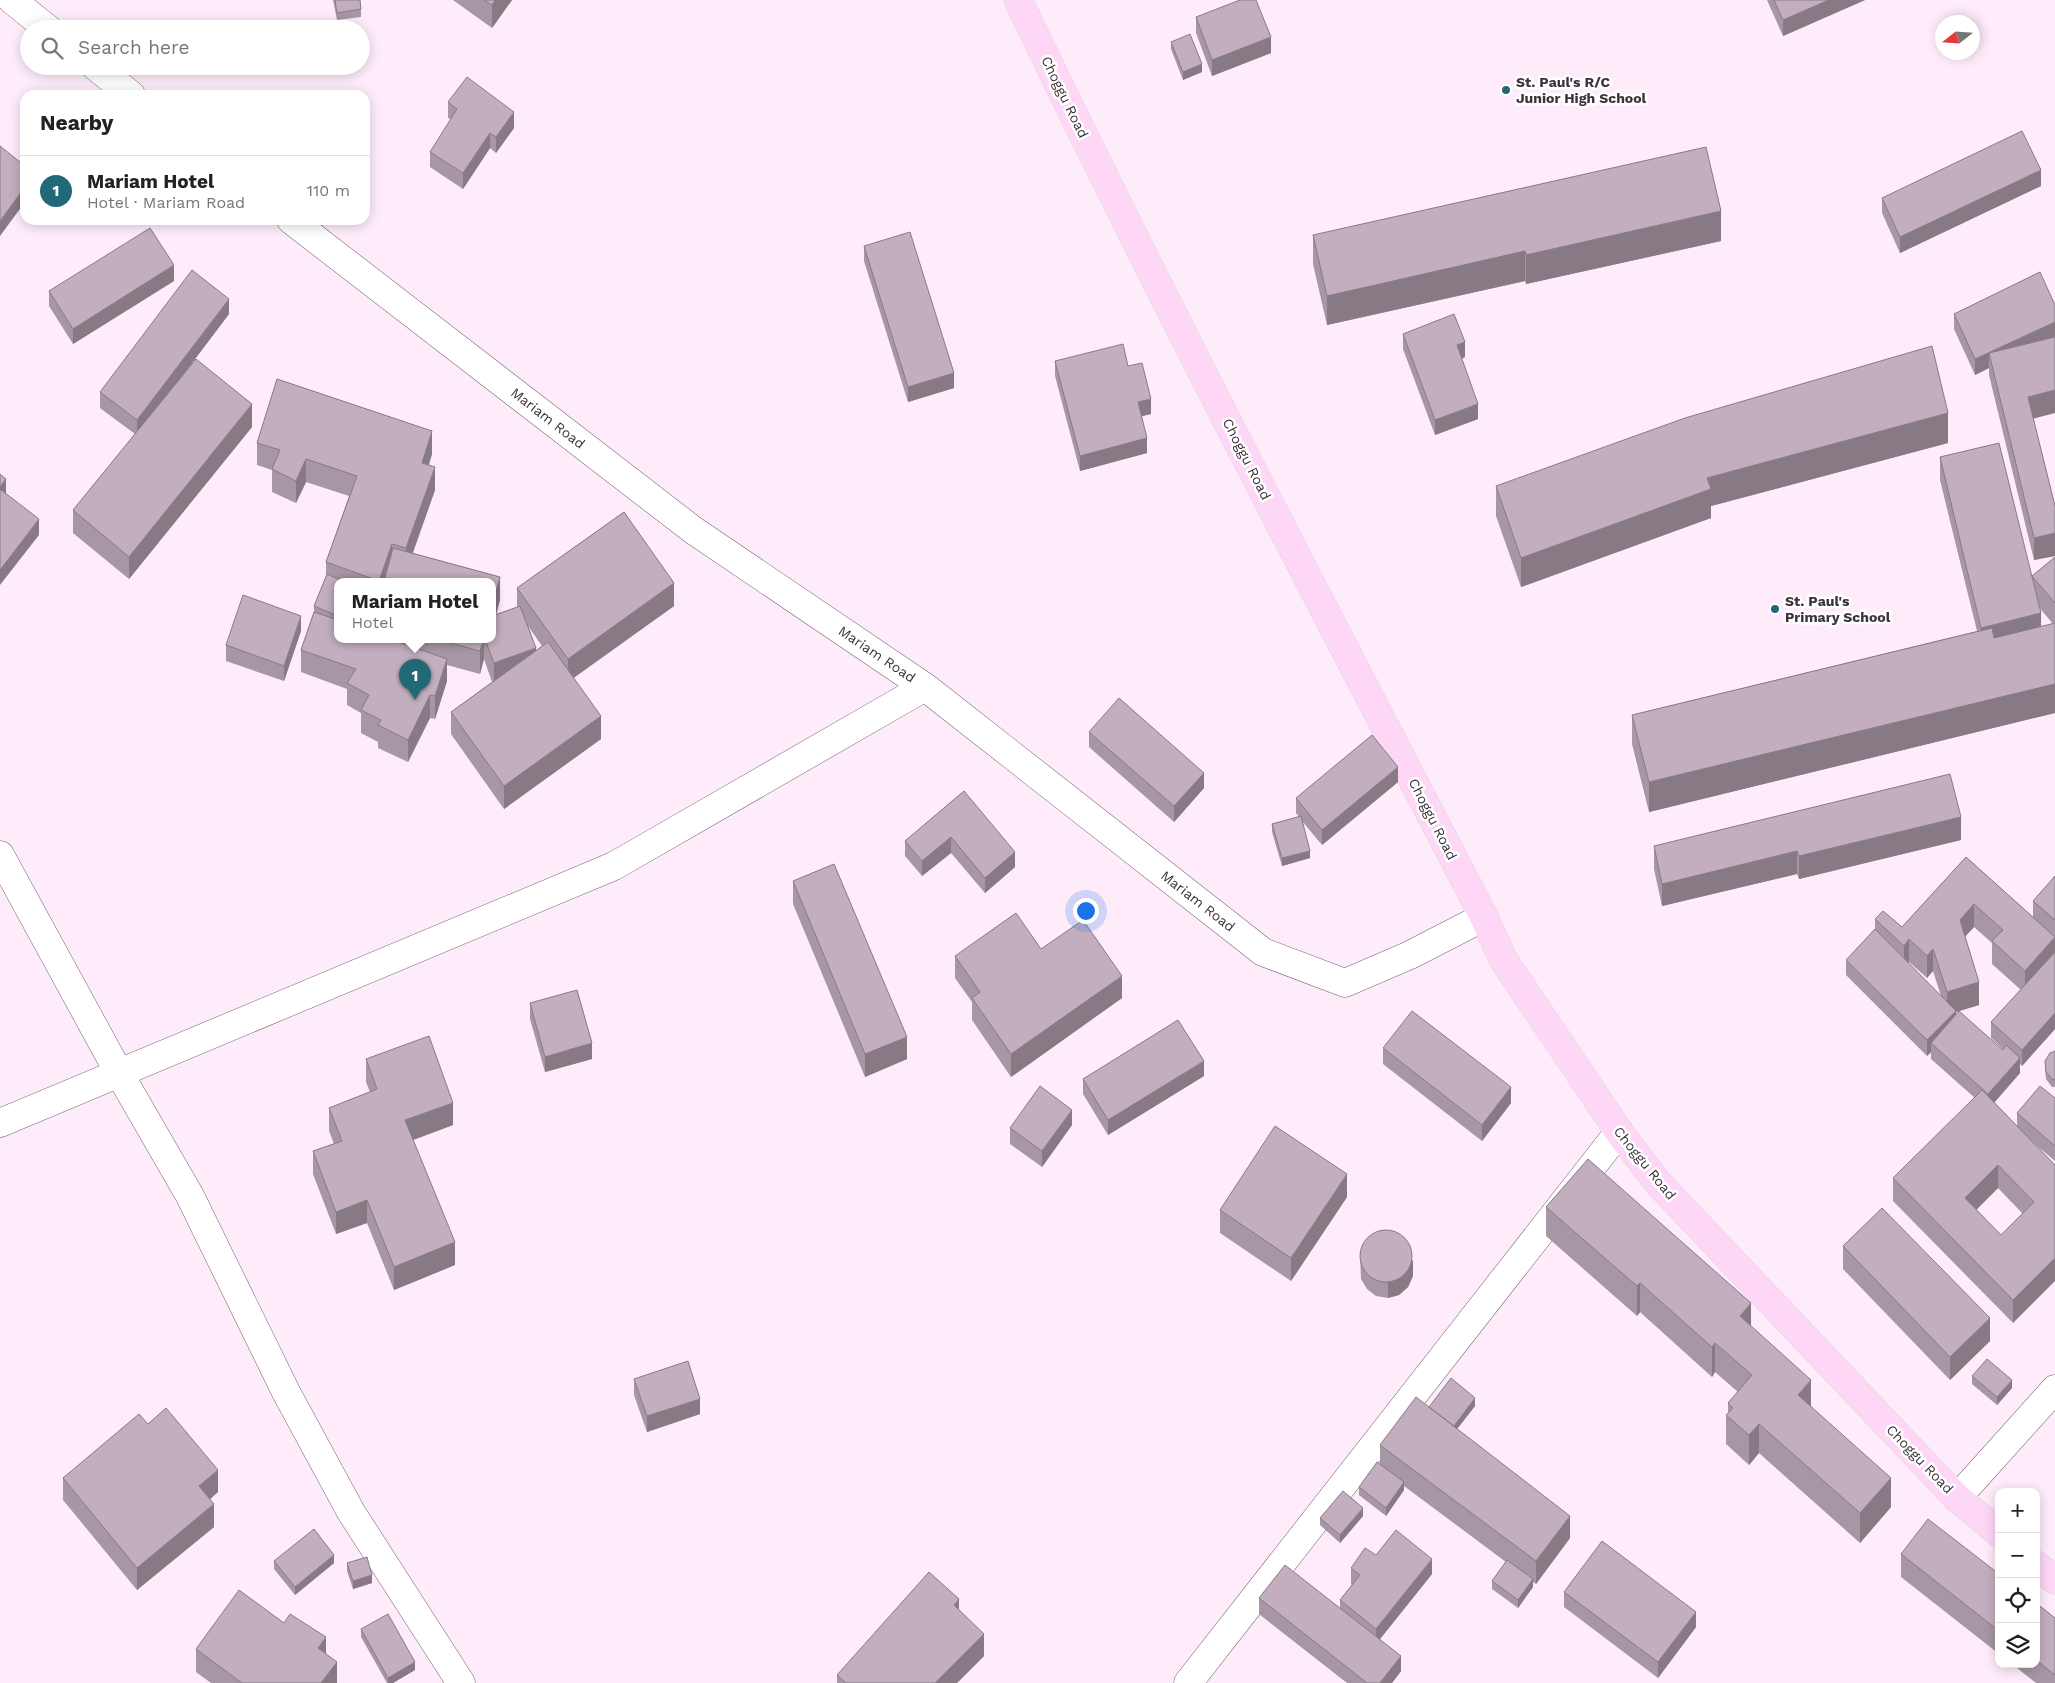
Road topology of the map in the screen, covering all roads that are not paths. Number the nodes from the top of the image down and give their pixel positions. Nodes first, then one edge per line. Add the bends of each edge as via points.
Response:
1 (12, 0) edge
2 (1018, 0) edge
3 (37, 20) edge
4 (106, 75) edge
5 (125, 90) edge
6 (296, 225) edge
7 (925, 687) junction
8 (0, 855) edge
9 (1484, 917) junction
10 (119, 1072) junction
11 (0, 1123) edge
12 (1619, 1132) junction
13 (2055, 1389) edge
14 (1957, 1498) junction
15 (1995, 1530) edge
16 (2040, 1568) edge
17 (2055, 1580) edge
18 (461, 1683) edge
19 (1188, 1683) edge

1 - 3 street
2 - 9 main road, Choggu Road via 1264,493
4 - 5 street
6 - 7 street, Mariam Road via 693,530
7 - 9 street, Mariam Road via 1263,952 1345,983 1410,955
7 - 10 street via 614,866
8 - 10 street
9 - 12 main road, Choggu Road via 1503,959
10 - 11 street
10 - 18 street via 190,1196 286,1392 351,1512
12 - 14 main road, Choggu Road via 1659,1184
12 - 19 street
13 - 14 street
14 - 15 main road, Choggu Road
16 - 17 main road

